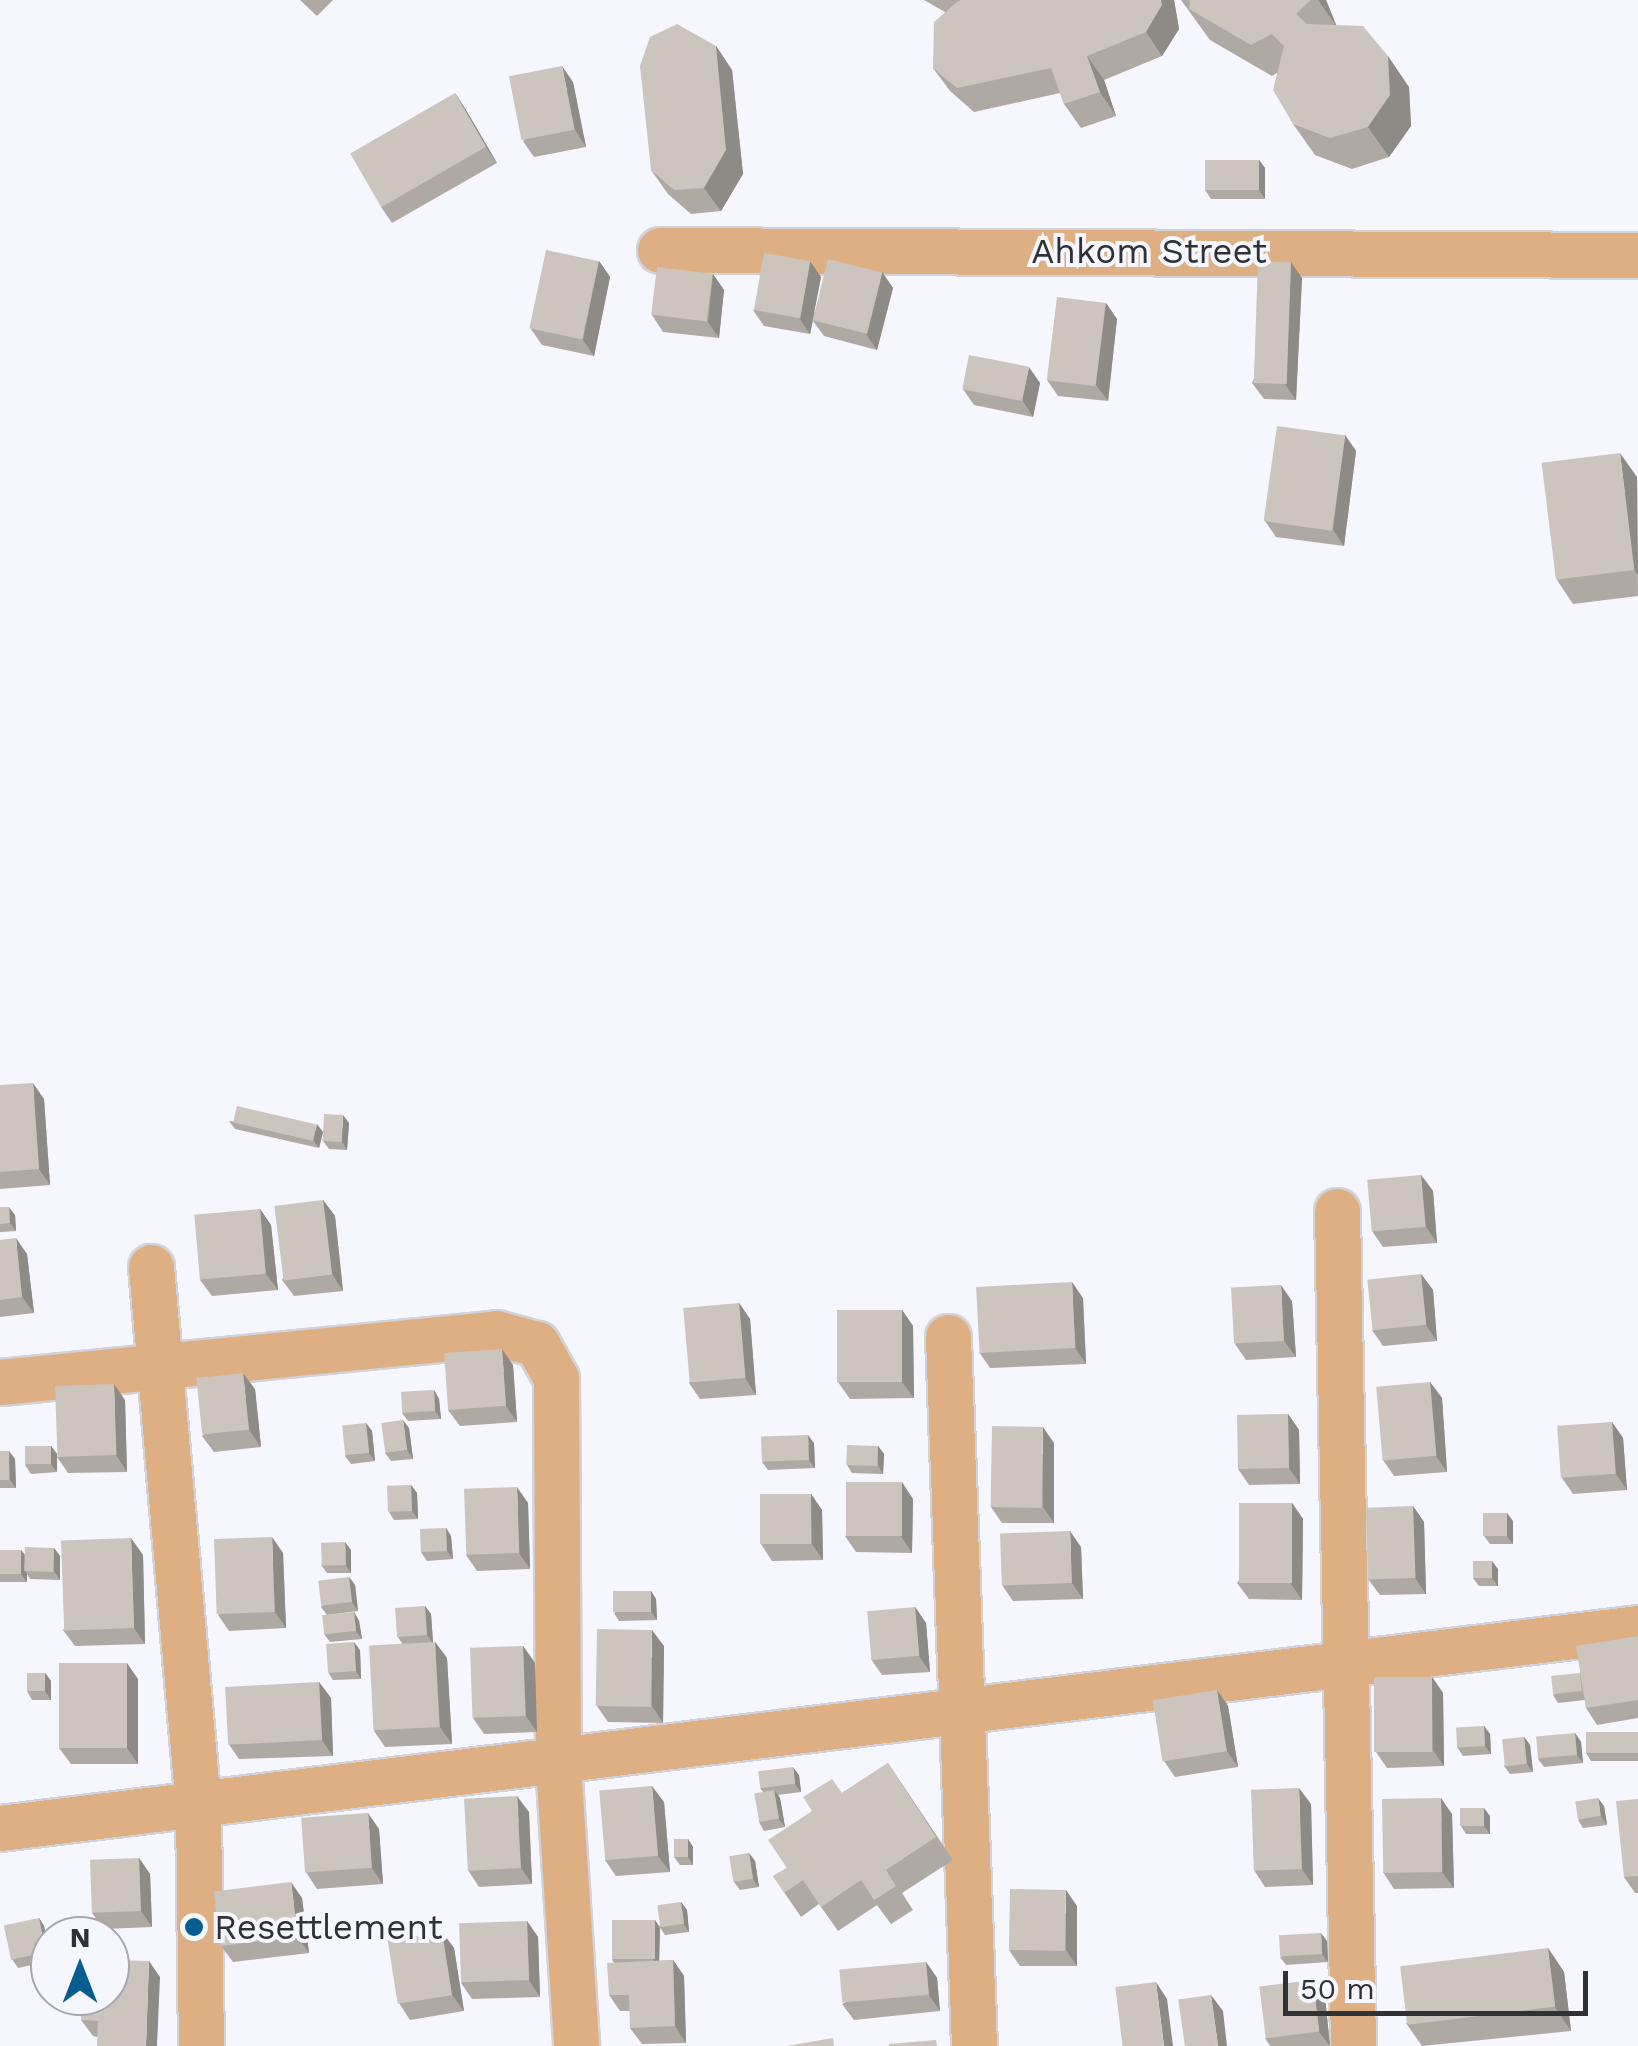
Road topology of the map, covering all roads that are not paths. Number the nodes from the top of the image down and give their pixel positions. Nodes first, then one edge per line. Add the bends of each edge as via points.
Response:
1 (660, 250) dead end
2 (1638, 256) edge
3 (1338, 1211) dead end
4 (150, 1267) dead end
5 (948, 1337) dead end
6 (159, 1369) junction
7 (0, 1382) edge
8 (1638, 1628) edge
9 (1352, 1665) junction
10 (958, 1716) junction
11 (558, 1764) junction
12 (198, 1806) junction
13 (0, 1828) edge
14 (201, 2046) edge
15 (576, 2046) edge
16 (974, 2046) edge
17 (1353, 2046) edge

1 - 2 street, Ahkom Street
3 - 9 street
4 - 6 street
5 - 10 street
6 - 7 street
6 - 11 street via 478,1334 538,1344 556,1378
6 - 12 street
8 - 9 street
9 - 10 street
9 - 17 street
10 - 11 street
10 - 16 street
11 - 12 street
11 - 15 street
12 - 13 street
12 - 14 street

